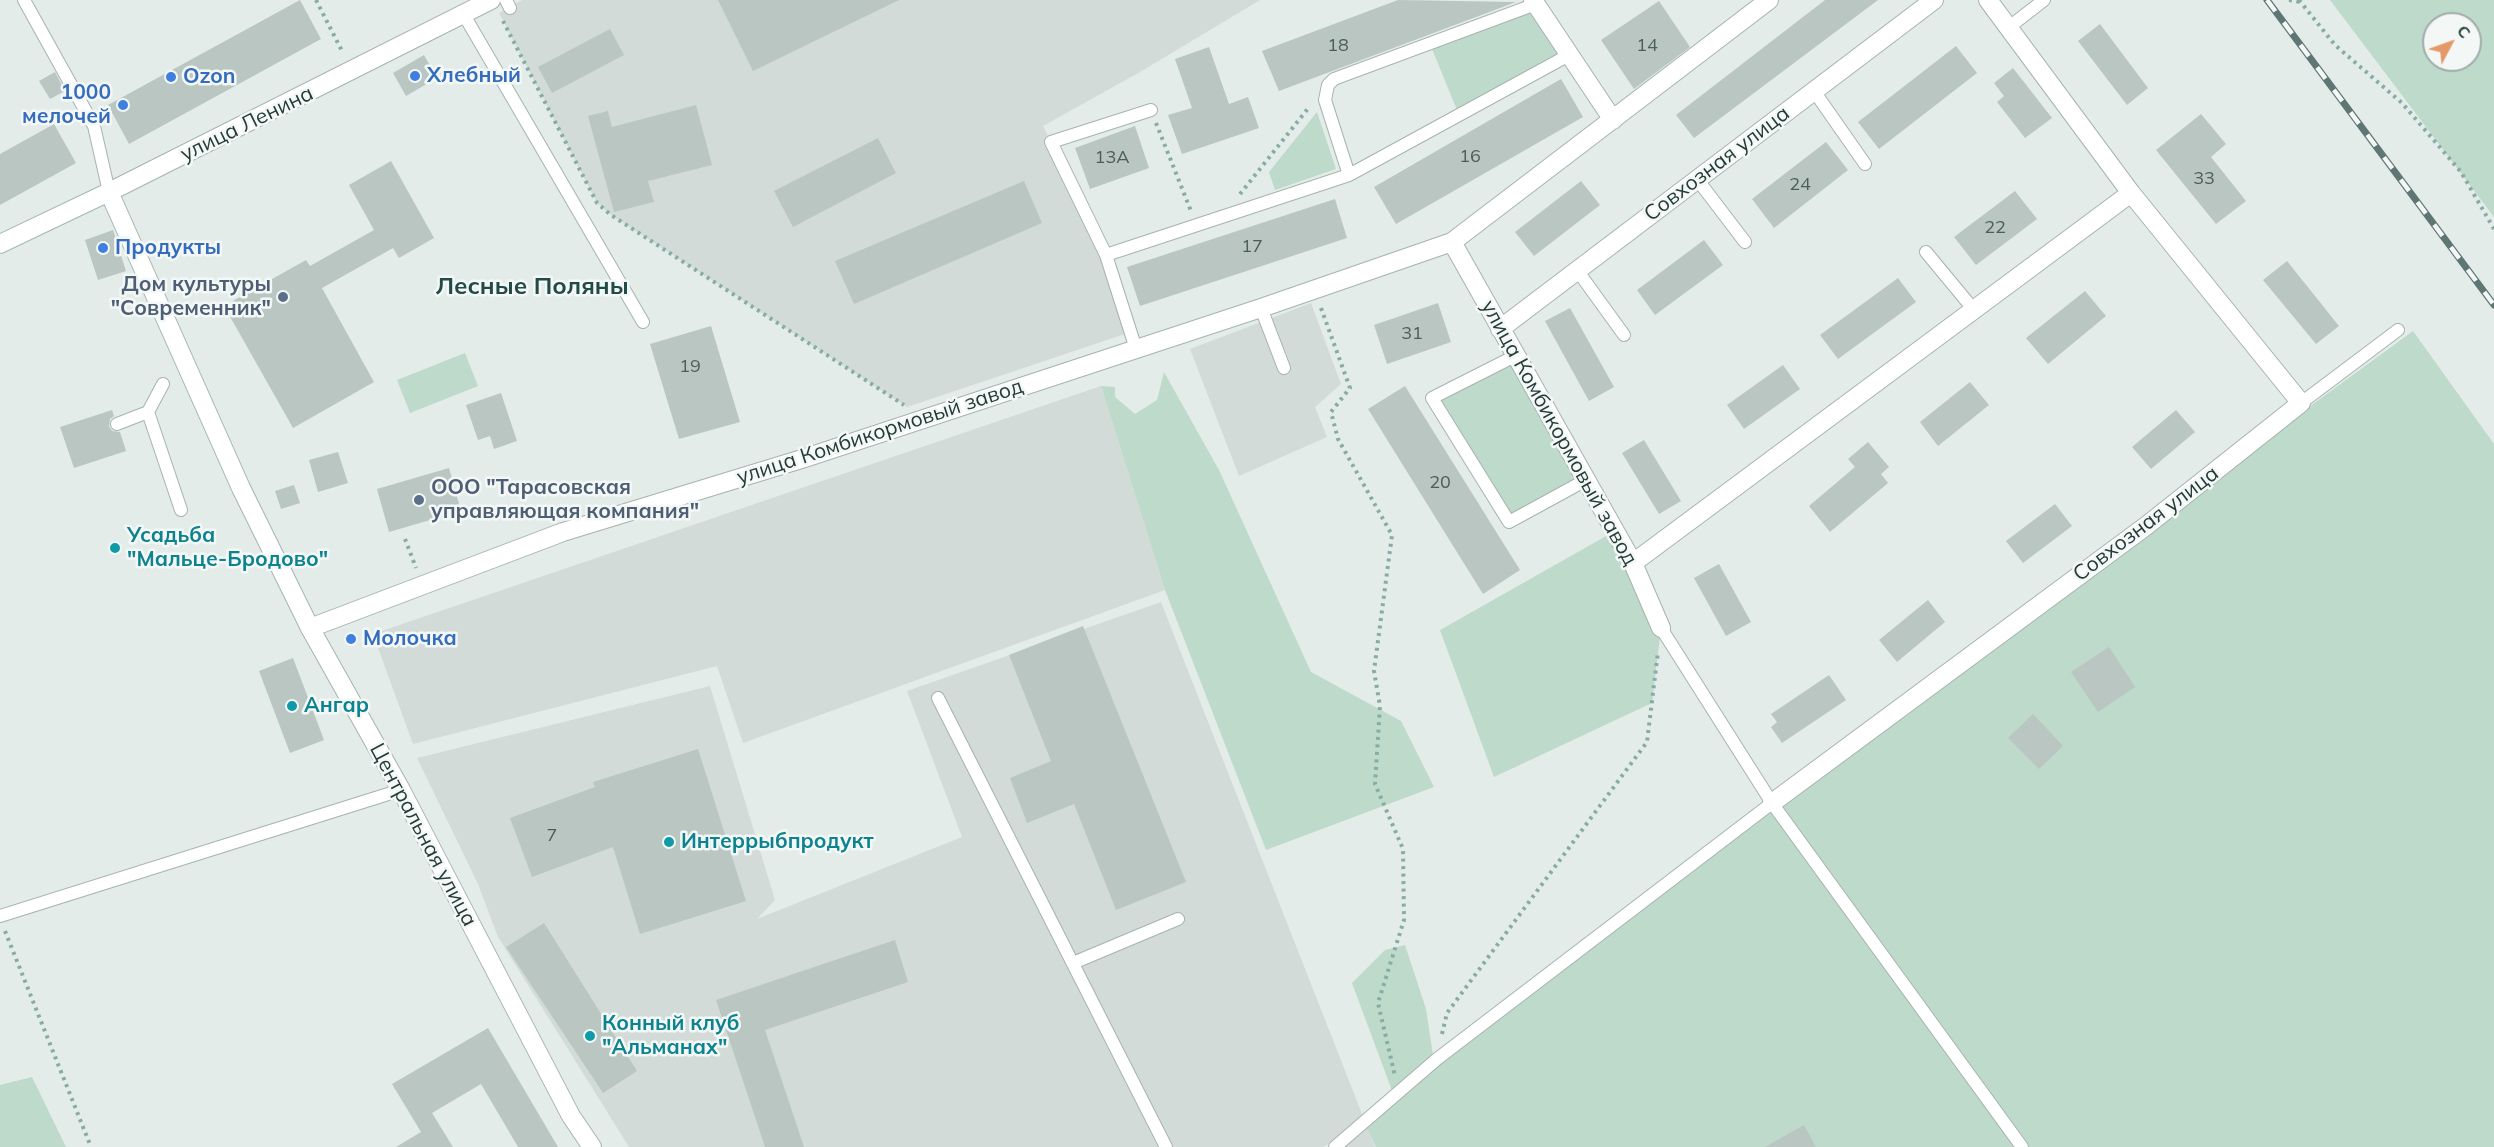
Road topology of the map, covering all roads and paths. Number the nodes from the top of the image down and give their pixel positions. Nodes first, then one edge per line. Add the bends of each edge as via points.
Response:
1 (24, 0) edge
2 (316, 0) edge
3 (1769, 0) edge
4 (1934, 0) edge
5 (1988, 0) edge
6 (2044, 0) edge
7 (2289, 0) edge
8 (2300, 1) edge
9 (1534, 2) edge
10 (501, 5) edge
11 (464, 15) junction
12 (2008, 28) junction
13 (1569, 55) junction
14 (352, 72) junction
15 (1328, 85) junction
16 (1814, 91) junction
17 (1151, 110) joint
18 (1613, 120) junction
19 (1865, 164) dead end
20 (1349, 175) junction
21 (1697, 179) junction
22 (109, 192) junction
23 (2131, 193) junction
24 (1220, 218) junction
25 (1197, 225) junction
26 (2494, 229) edge
27 (1452, 242) junction
28 (1745, 242) dead end
29 (0, 244) edge
30 (1926, 252) dead end
31 (1106, 255) junction
32 (1577, 270) junction
33 (1314, 290) junction
34 (1261, 308) junction
35 (1974, 310) junction
36 (643, 322) dead end
37 (1500, 329) junction
38 (2398, 330) dead end
39 (1624, 335) dead end
40 (1136, 349) junction
41 (1515, 356) junction
42 (1284, 368) dead end
43 (164, 384) dead end
44 (2301, 403) junction
45 (907, 407) dead end
46 (148, 412) junction
47 (117, 424) dead end
48 (1586, 480) junction
49 (181, 510) dead end
50 (405, 539) dead end
51 (1633, 563) junction
52 (419, 577) dead end
53 (310, 628) junction
54 (1661, 628) junction
55 (938, 699) dead end
56 (401, 790) junction
57 (1772, 803) junction
58 (0, 916) edge
59 (1178, 919) dead end
60 (4, 930) dead end
61 (1073, 963) junction
62 (1437, 1059) junction
63 (1399, 1092) junction
64 (91, 1147) edge
65 (592, 1147) edge
66 (1166, 1147) edge
67 (1335, 1147) edge
68 (2022, 1147) edge

1 - 22 lane via 94,126
2 - 14 path
3 - 18 street, улица Комбикормовый завод
4 - 16 street, Совхозная улица
5 - 12 street
6 - 12 lane
7 - 8 path
8 - 26 path via 2335,45 2409,112 2460,172
9 - 13 street
9 - 15 lane via 1334,79
10 - 11 street, улица Ленина
10 - 45 path via 597,203
11 - 14 street, улица Ленина
11 - 36 lane
12 - 23 street
13 - 18 street
13 - 20 lane
14 - 22 street, улица Ленина
15 - 20 lane via 1325,100
15 - 24 path
16 - 19 lane
16 - 21 street, Совхозная улица
17 - 25 path
17 - 31 lane via 1051,142
18 - 27 street, улица Комбикормовый завод
20 - 24 lane
21 - 28 lane
21 - 32 street, Совхозная улица
22 - 29 street, улица Ленина
22 - 53 street, Центральная улица via 241,488
23 - 35 street
23 - 44 street
24 - 25 lane
25 - 31 lane
27 - 33 street, улица Комбикормовый завод
27 - 37 street, улица Комбикормовый завод
30 - 35 lane
31 - 40 lane
32 - 37 street, Совхозная улица
32 - 39 lane
33 - 34 street, улица Комбикормовый завод
33 - 63 path via 1350,388 1331,412 1338,439 1392,535 1374,671 1380,706 1375,784 1402,849 1404,920 1378,1003
34 - 40 street, улица Комбикормовый завод
34 - 42 lane
35 - 51 street
37 - 41 street, улица Комбикормовый завод
38 - 44 lane
40 - 53 street, улица Комбикормовый завод via 805,458 563,532
41 - 48 street, улица Комбикормовый завод
41 - 48 lane via 1432,398 1509,522
43 - 46 lane
44 - 57 street, Совхозная улица via 2146,526
46 - 47 lane
46 - 49 lane
48 - 51 street, улица Комбикормовый завод
50 - 52 path
51 - 54 street, улица Комбикормовый завод
53 - 56 street, Центральная улица
54 - 57 lane
54 - 62 path via 1647,742 1447,1012
55 - 61 lane
56 - 58 lane
56 - 65 street, Центральная улица via 571,1116
57 - 62 lane
57 - 68 lane
59 - 61 lane
60 - 64 path
61 - 66 lane
62 - 63 lane
63 - 67 lane

